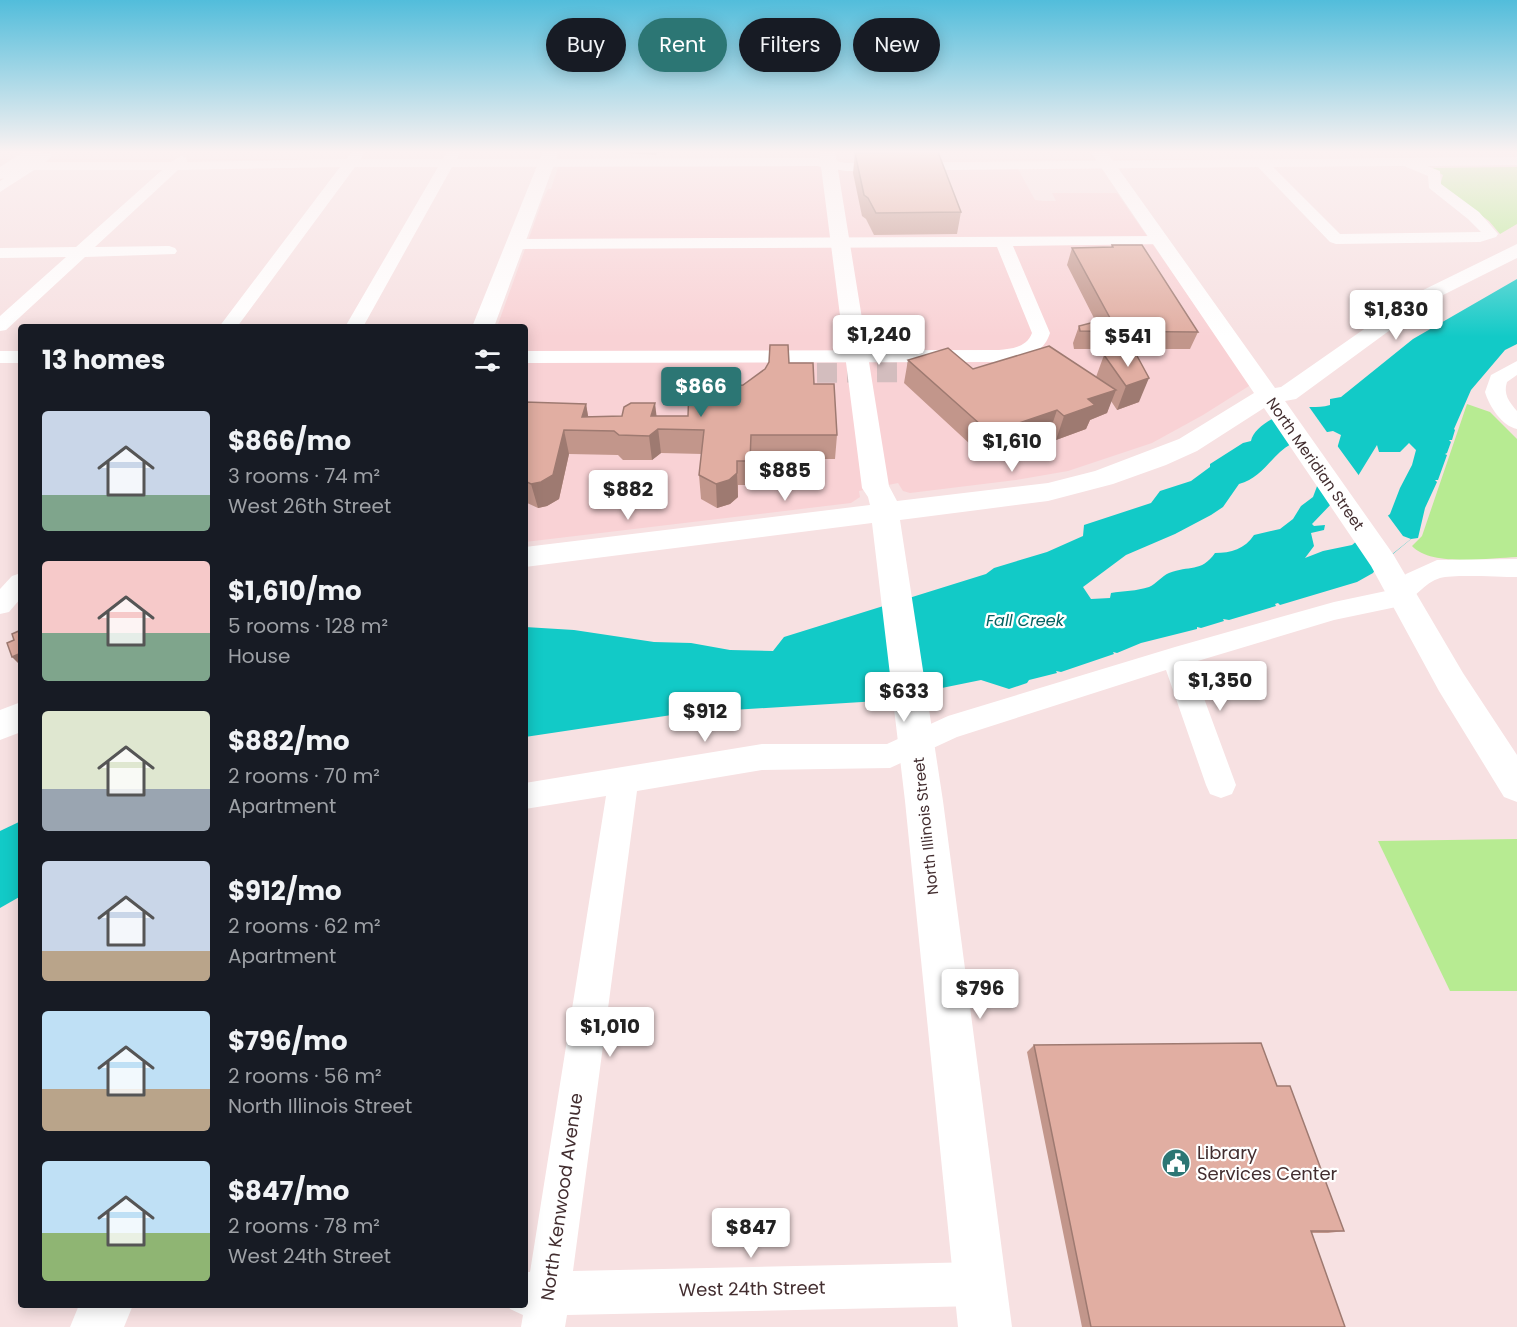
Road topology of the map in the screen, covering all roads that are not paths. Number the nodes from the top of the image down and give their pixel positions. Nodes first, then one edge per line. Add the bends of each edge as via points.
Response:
1 (124, 213) edge
2 (313, 213) edge
3 (419, 213) edge
4 (527, 213) edge
5 (836, 213) edge
6 (1144, 213) edge
7 (1151, 213) edge
8 (1310, 213) edge
9 (1469, 213) edge
10 (1517, 231) edge
11 (1161, 241) junction
12 (1003, 242) junction
13 (841, 243) junction
14 (516, 244) junction
15 (1517, 250) edge
16 (169, 251) dead end
17 (80, 253) junction
18 (0, 254) edge
19 (230, 324) edge
20 (356, 324) edge
21 (484, 324) edge
22 (0, 326) edge
23 (0, 357) edge
24 (18, 357) edge
25 (528, 357) edge
26 (856, 357) junction
27 (1517, 366) edge
28 (1281, 397) junction
29 (1517, 423) edge
30 (885, 513) junction
31 (571, 552) junction
32 (528, 556) edge
33 (528, 561) edge
34 (1517, 568) edge
35 (0, 575) edge
36 (18, 575) edge
37 (18, 585) edge
38 (1408, 587) junction
39 (0, 605) edge
40 (1175, 657) junction
41 (18, 717) edge
42 (0, 726) edge
43 (915, 732) junction
44 (1517, 750) edge
45 (623, 782) junction
46 (1221, 785) dead end
47 (1517, 786) edge
48 (528, 796) edge
49 (979, 1284) junction
50 (538, 1305) edge
51 (105, 1308) edge
52 (97, 1327) edge
53 (985, 1327) edge

1 - 17 street
2 - 19 street
3 - 20 street
4 - 14 main road
5 - 13 main road, North Illinois Street
6 - 11 main road, North Meridian Street
7 - 28 main road, North Meridian Street via 1240,328
8 - 9 street via 1336,239 1488,235 1484,225
10 - 28 main road via 1404,288
11 - 12 street
11 - 28 main road, North Meridian Street
12 - 13 street
12 - 26 street via 1039,325 1040,339 1035,345 999,356
13 - 14 street
13 - 26 main road, North Illinois Street
14 - 21 main road
15 - 28 main road via 1420,299
16 - 17 street
17 - 18 street
17 - 22 street
23 - 24 street
25 - 26 street
26 - 30 main road, North Illinois Street via 876,488 882,495
27 - 29 street via 1498,379 1495,393
28 - 30 main road via 1172,453 1103,478 1048,492
28 - 38 main road, North Meridian Street
30 - 31 main road
30 - 43 main road, North Illinois Street
31 - 32 main road
31 - 33 main road
34 - 38 street via 1437,569
35 - 36 street
37 - 39 street
38 - 40 street via 1392,599 1334,611
38 - 44 main road, North Meridian Street
38 - 47 main road, North Meridian Street via 1450,682
40 - 43 street via 948,728
40 - 46 street
41 - 42 main road
43 - 45 street via 890,756 762,757
43 - 49 main road, North Illinois Street
45 - 48 street
45 - 50 street, North Kenwood Avenue
49 - 50 street, West 24th Street
49 - 53 main road, North Illinois Street
51 - 52 main road

